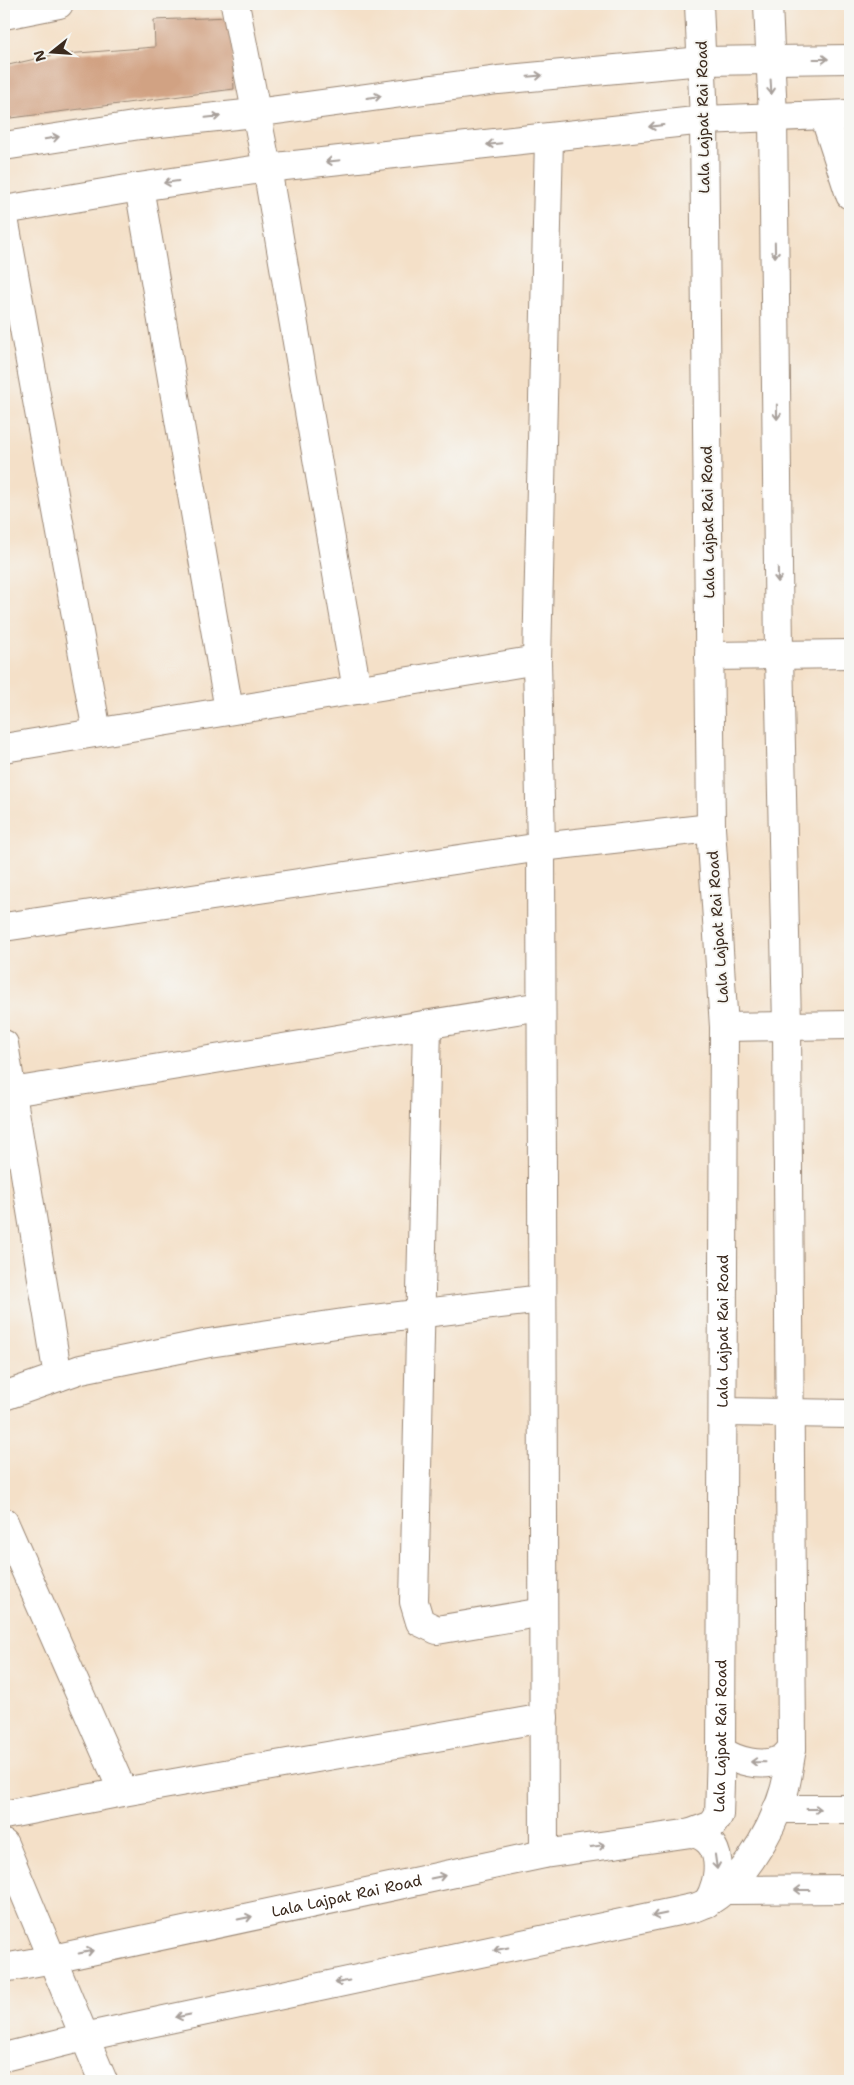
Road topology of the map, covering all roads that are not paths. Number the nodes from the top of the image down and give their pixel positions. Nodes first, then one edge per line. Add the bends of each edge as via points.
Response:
1 (59, 4) edge
2 (234, 4) edge
3 (700, 4) edge
4 (768, 4) edge
5 (8, 11) edge
6 (770, 59) junction
7 (850, 59) edge
8 (702, 61) junction
9 (255, 113) junction
10 (837, 114) edge
11 (773, 116) junction
12 (704, 120) junction
13 (549, 138) junction
14 (4, 146) edge
15 (267, 168) junction
16 (139, 187) junction
17 (850, 195) edge
18 (4, 210) edge
19 (4, 218) edge
20 (850, 654) edge
21 (779, 655) junction
22 (709, 656) junction
23 (537, 660) junction
24 (357, 690) junction
25 (229, 710) junction
26 (97, 732) junction
27 (4, 748) edge
28 (711, 828) junction
29 (541, 846) junction
30 (4, 927) edge
31 (541, 1006) junction
32 (427, 1025) junction
33 (850, 1025) edge
34 (787, 1026) junction
35 (724, 1027) junction
36 (4, 1044) edge
37 (12, 1092) junction
38 (542, 1299) junction
39 (422, 1313) junction
40 (58, 1377) junction
41 (4, 1396) edge
42 (724, 1412) junction
43 (788, 1414) junction
44 (850, 1414) edge
45 (4, 1522) edge
46 (543, 1612) junction
47 (544, 1718) junction
48 (792, 1749) junction
49 (721, 1751) junction
50 (123, 1792) junction
51 (777, 1809) junction
52 (850, 1809) edge
53 (4, 1815) edge
54 (691, 1833) junction
55 (4, 1844) edge
56 (544, 1854) junction
57 (850, 1889) edge
58 (716, 1897) junction
59 (53, 1959) junction
60 (4, 1968) edge
61 (84, 2038) junction
62 (4, 2057) edge
63 (104, 2081) edge

1 - 5 street
2 - 9 street
3 - 8 street, Lala Lajpat Rai Road
4 - 6 street
6 -> 7 street
6 - 8 street
6 -> 11 street
9 -> 8 street via 498,80
8 - 12 street, Lala Lajpat Rai Road
14 -> 9 street via 140,125
9 - 15 street
10 - 11 street
10 - 17 street
11 - 12 street
11 -> 21 street
12 -> 13 street
12 - 22 street, Lala Lajpat Rai Road
13 -> 15 street
13 - 23 street
15 -> 16 street
15 - 24 street
16 - 18 street
16 - 25 street
19 - 26 street
20 - 21 street
21 - 22 street
21 - 34 street
22 - 28 street, Lala Lajpat Rai Road
23 - 24 street
23 - 29 street
24 - 25 street
25 - 26 street
26 - 27 street
28 - 29 street
28 - 35 street, Lala Lajpat Rai Road
29 - 30 street
29 - 31 street
31 - 32 street
31 - 38 street
32 - 37 street
32 - 39 street
33 - 34 street
34 - 35 street
34 - 43 street
35 - 42 street, Lala Lajpat Rai Road
36 - 37 street
37 - 40 street
38 - 39 street
38 - 46 street
39 - 40 street via 209,1343 81,1369
39 - 46 street via 414,1602 420,1622 437,1630
40 - 41 street
42 - 43 street
42 - 49 street, Lala Lajpat Rai Road
43 - 44 street
43 - 48 street
45 - 50 street
46 - 47 street
47 - 50 street
47 - 56 street
48 -> 49 street via 782,1759 771,1762 736,1759
48 - 51 street via 785,1790
49 - 54 street, Lala Lajpat Rai Road via 719,1815 712,1825
50 - 53 street
51 -> 52 street
51 - 58 street via 743,1871
56 -> 54 street, Lala Lajpat Rai Road
54 -> 58 street via 701,1834 708,1840 716,1855
55 - 59 street
59 -> 56 street, Lala Lajpat Rai Road
57 -> 58 street
58 -> 61 street
59 - 60 street, Lala Lajpat Rai Road
59 - 61 street
61 - 62 street
61 - 63 street

